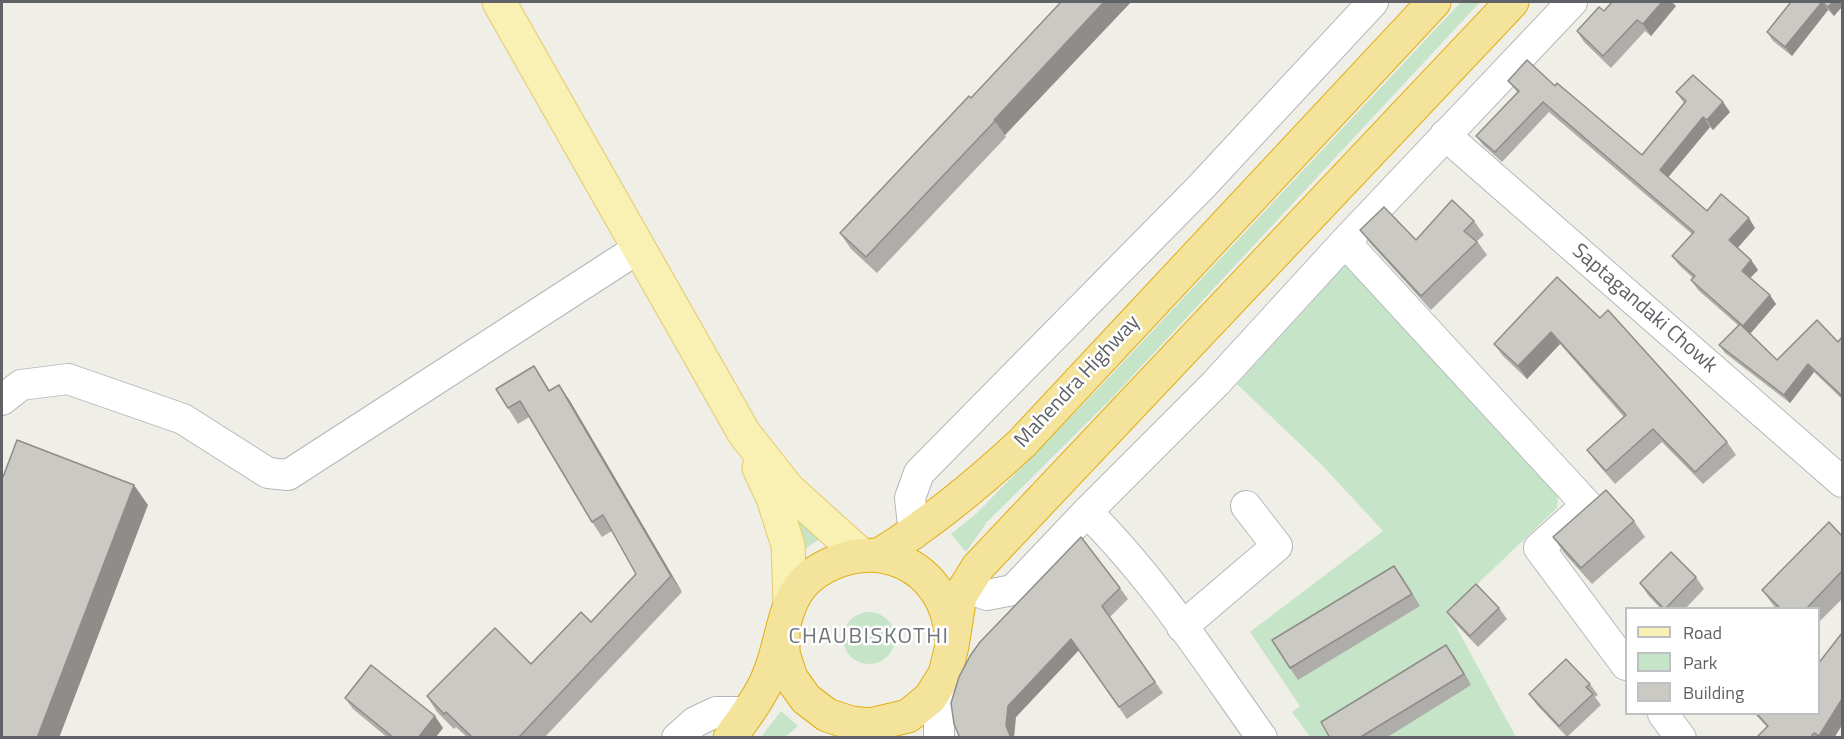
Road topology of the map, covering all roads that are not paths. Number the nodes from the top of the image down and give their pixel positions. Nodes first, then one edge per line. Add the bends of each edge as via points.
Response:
1 (499, 2) edge
2 (1373, 2) edge
3 (1434, 2) edge
4 (1512, 2) edge
5 (1572, 2) edge
6 (1445, 135) junction
7 (1345, 242) junction
8 (639, 248) junction
9 (2, 400) edge
10 (744, 433) junction
11 (1842, 482) edge
12 (1246, 506) dead end
13 (1087, 512) junction
14 (914, 534) junction
15 (870, 555) junction
16 (964, 587) junction
17 (787, 615) junction
18 (1182, 627) junction
19 (949, 660) junction
20 (1625, 664) edge
21 (749, 711) junction
22 (1664, 715) edge
23 (859, 731) edge
24 (677, 738) edge
25 (730, 738) edge
26 (939, 738) edge
27 (1262, 738) edge
28 (1681, 738) edge

1 - 8 main road
2 - 14 street via 1202,187 919,473 910,498
3 - 14 highway, Mahendra Highway via 1022,443
4 - 16 highway via 993,550
5 - 6 street
6 - 7 street
6 - 11 street, Saptagandaki Chowk
7 - 13 street via 1215,384
7 - 20 street via 1587,505 1539,548
8 - 9 street via 288,475 268,473 183,419 68,379 21,384
8 - 10 main road
10 - 15 main road via 788,489
10 - 17 main road via 773,498 788,545
12 - 18 street via 1277,546
13 - 16 street via 1013,590 987,595
13 - 18 street
14 - 15 highway, Mahendra Highway
15 - 17 highway, Mahendra Highway via 828,564 806,580
15 - 19 highway via 904,563 925,577 941,597 950,620
16 - 19 highway
17 - 21 highway, Mahendra Highway via 768,679
17 - 23 highway via 783,653 791,678 806,699
18 - 27 street
19 - 23 highway via 930,698 908,716
19 - 26 street
21 - 24 street via 716,711
21 - 25 highway, Mahendra Highway
22 - 28 street

